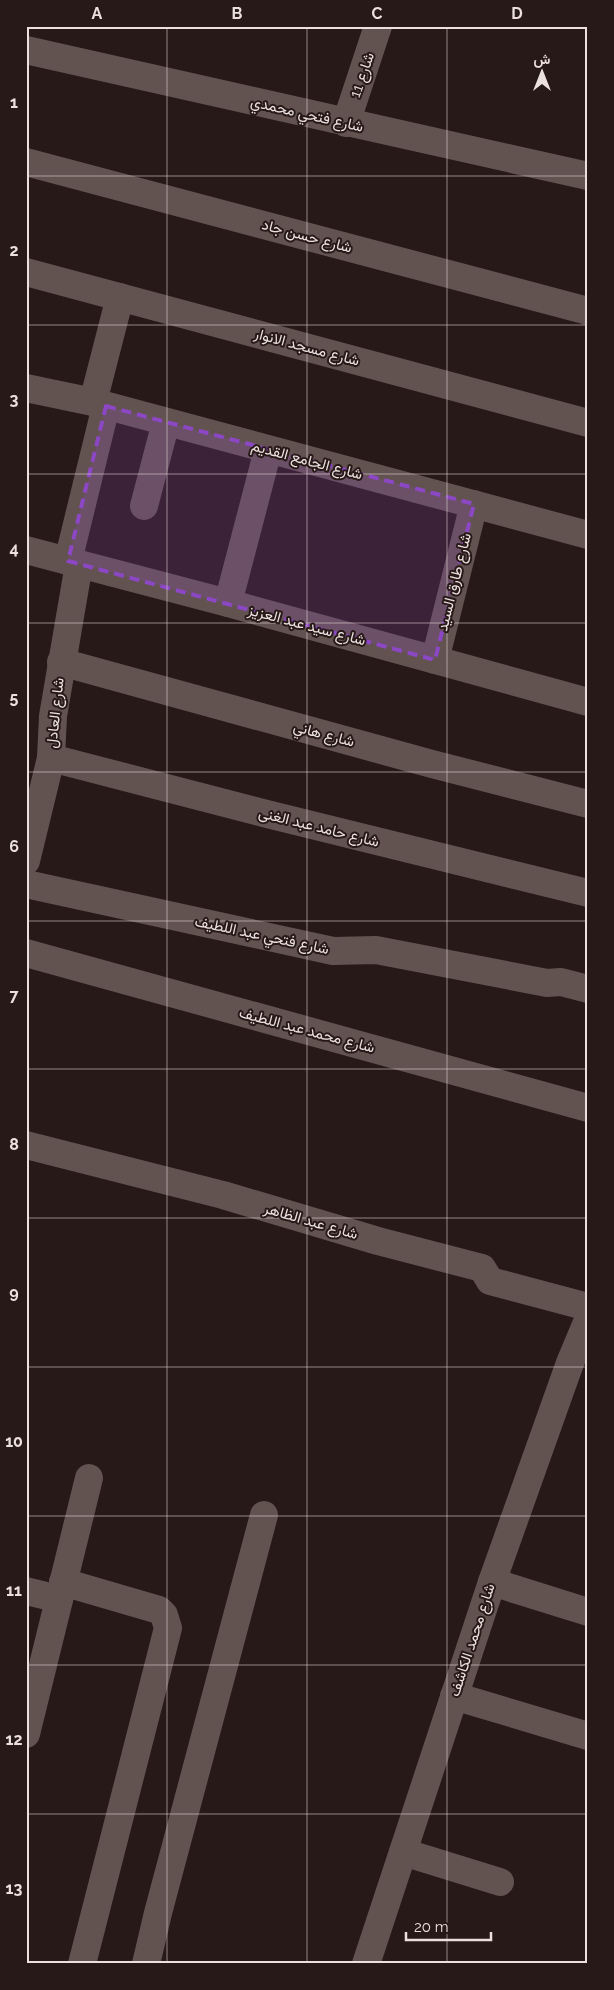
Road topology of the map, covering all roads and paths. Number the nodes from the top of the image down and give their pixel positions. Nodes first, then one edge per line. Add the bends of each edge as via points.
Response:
1 (378, 26) edge
2 (26, 50) edge
3 (346, 123) junction
4 (26, 162) edge
5 (588, 176) edge
6 (26, 272) edge
7 (120, 297) junction
8 (588, 311) edge
9 (26, 388) edge
10 (100, 404) junction
11 (166, 422) junction
12 (588, 423) edge
13 (268, 450) junction
14 (474, 504) junction
15 (144, 506) dead end
16 (588, 535) edge
17 (26, 550) edge
18 (74, 562) junction
19 (228, 603) junction
20 (434, 660) junction
21 (61, 662) junction
22 (588, 702) edge
23 (51, 758) junction
24 (588, 804) edge
25 (28, 843) edge
26 (26, 884) edge
27 (588, 894) edge
28 (26, 953) edge
29 (588, 989) edge
30 (588, 1108) edge
31 (26, 1144) edge
32 (588, 1307) edge
33 (588, 1320) edge
34 (579, 1366) edge
35 (89, 1478) dead end
36 (264, 1515) dead end
37 (492, 1582) junction
38 (61, 1590) junction
39 (26, 1591) edge
40 (588, 1612) edge
41 (454, 1696) junction
42 (26, 1734) edge
43 (588, 1736) edge
44 (403, 1852) junction
45 (500, 1882) dead end
46 (82, 1964) edge
47 (146, 1964) edge
48 (366, 1964) edge

1 - 3 street, شارع 11
2 - 3 street, شارع فتحي محمدي
3 - 5 street, شارع فتحي محمدي
4 - 8 street, شارع حسن جاد
6 - 7 street, شارع مسجد الانوار
7 - 10 street, شارع العادل
7 - 12 street, شارع مسجد الانوار
9 - 10 street, شارع الجامع القديم
10 - 11 street, شارع الجامع القديم
10 - 18 street, شارع العادل
11 - 13 street, شارع الجامع القديم
11 - 15 street
13 - 14 street, شارع الجامع القديم
13 - 19 street
14 - 16 street, شارع الجامع القديم
14 - 20 street, شارع طارق السيد
17 - 18 street, شارع سيد عبد العزيز
18 - 19 street, شارع سيد عبد العزيز
18 - 21 street, شارع العادل
19 - 20 street, شارع سيد عبد العزيز
20 - 22 street, شارع سيد عبد العزيز
21 - 23 street, شارع العادل
21 - 24 street, شارع هاني
23 - 25 street, شارع العادل
23 - 27 street, شارع حامد عبد الغنى
26 - 29 street, شارع فتحي عبد اللطيف via 333,951 376,950
28 - 30 street, شارع محمد عبد اللطيف
31 - 32 street, شارع عبد الظاهر via 482,1268 490,1281
33 - 34 street, شارع محمد الكاشف
34 - 37 street, شارع محمد الكاشف
35 - 38 street
36 - 47 street
37 - 40 street
37 - 41 street, شارع محمد الكاشف
38 - 39 street
38 - 42 street
38 - 46 street via 159,1610 168,1628
41 - 43 street
41 - 44 street, شارع محمد الكاشف
44 - 45 street
44 - 48 street, شارع محمد الكاشف

